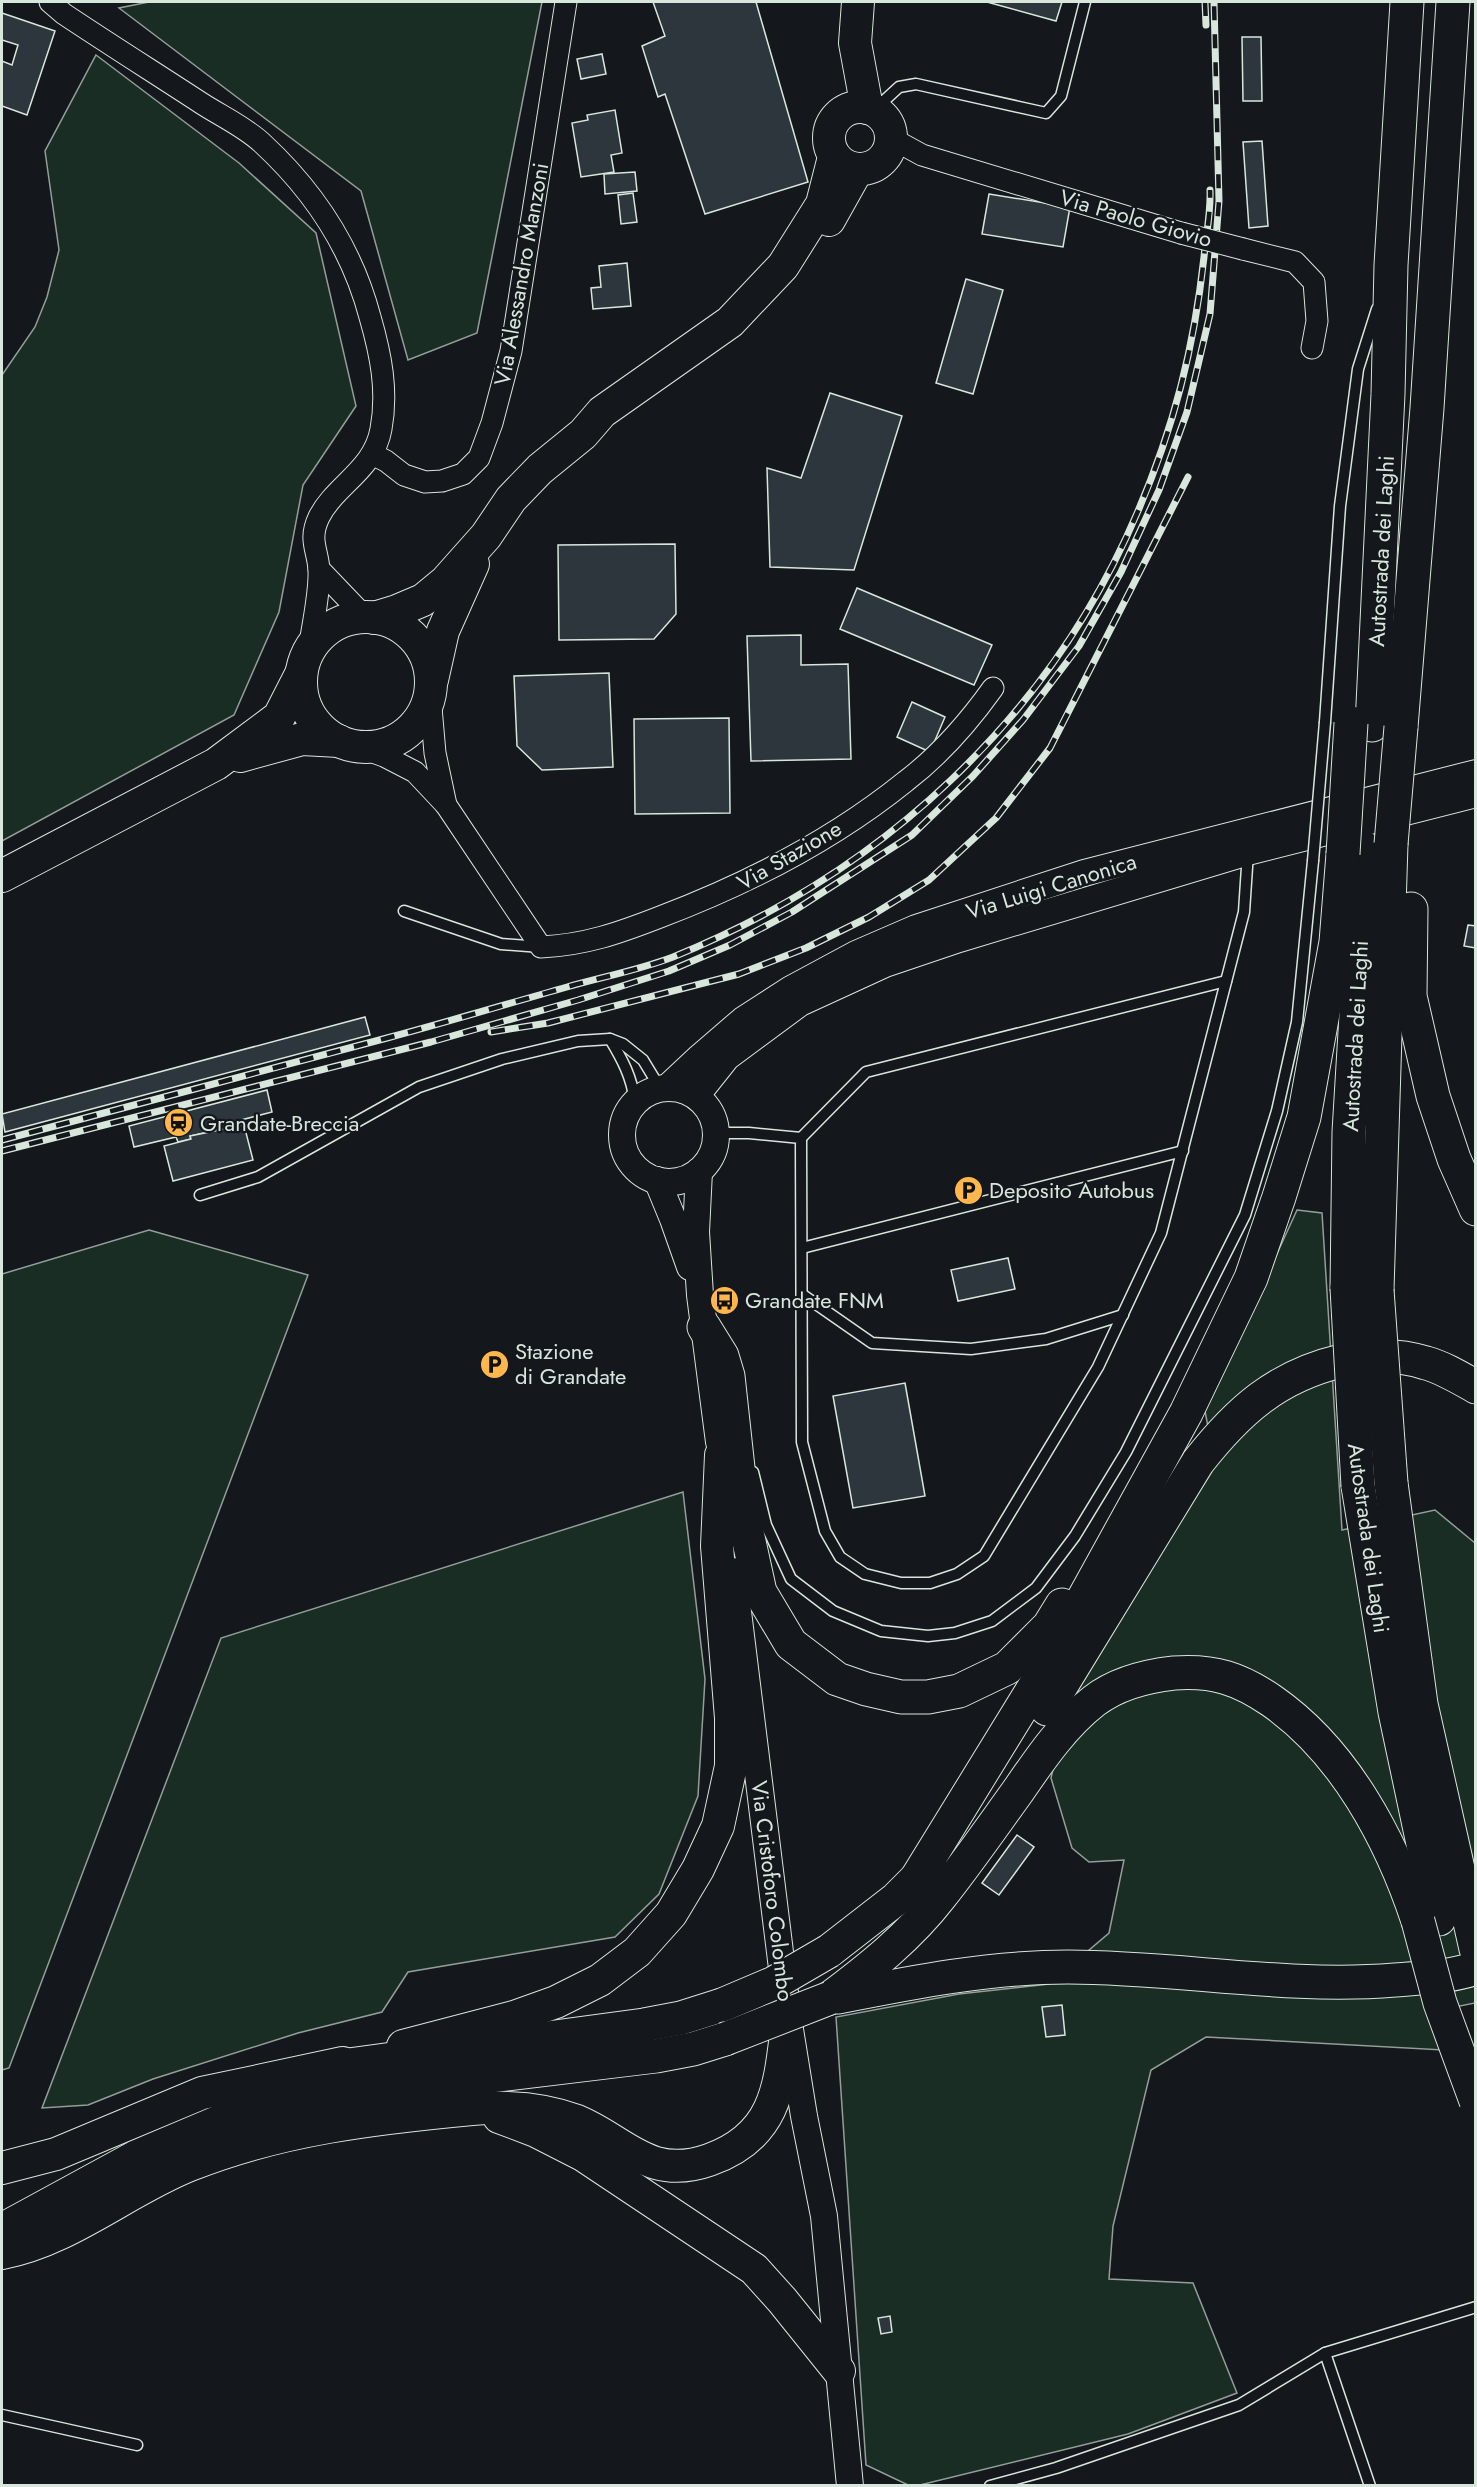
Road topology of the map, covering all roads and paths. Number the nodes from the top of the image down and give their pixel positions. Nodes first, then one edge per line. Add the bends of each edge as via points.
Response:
1 (50, 2) edge
2 (566, 2) edge
3 (858, 2) edge
4 (1086, 2) edge
5 (1407, 2) edge
6 (1453, 2) edge
7 (863, 109) junction
8 (891, 138) junction
9 (845, 163) junction
10 (1391, 266) junction
11 (1312, 348) dead end
12 (372, 454) junction
13 (486, 536) junction
14 (319, 569) junction
15 (369, 617) junction
16 (305, 663) junction
17 (431, 688) junction
18 (993, 688) dead end
19 (1373, 725) junction
20 (348, 744) junction
21 (216, 764) junction
22 (1476, 773) edge
23 (1476, 794) edge
24 (446, 805) junction
25 (1365, 849) junction
26 (1248, 852) junction
27 (2, 876) edge
28 (404, 911) dead end
29 (541, 947) junction
30 (1226, 981) junction
31 (610, 1038) junction
32 (664, 1088) junction
33 (696, 1096) junction
34 (635, 1102) junction
35 (716, 1133) junction
36 (801, 1137) junction
37 (1183, 1151) junction
38 (699, 1171) junction
39 (657, 1180) junction
40 (200, 1195) dead end
41 (1476, 1209) edge
42 (802, 1248) junction
43 (1362, 1289) junction
44 (700, 1295) junction
45 (803, 1295) junction
46 (1122, 1315) junction
47 (704, 1327) junction
48 (728, 1376) junction
49 (1476, 1387) edge
50 (1186, 1413) junction
51 (739, 1453) junction
52 (915, 1881) junction
53 (1441, 1917) junction
54 (1476, 1948) edge
55 (1476, 1968) edge
56 (830, 1998) junction
57 (789, 2017) junction
58 (1476, 2059) edge
59 (319, 2069) junction
60 (1476, 2101) edge
61 (476, 2109) junction
62 (2, 2168) edge
63 (2, 2230) edge
64 (2, 2253) edge
65 (1476, 2307) edge
66 (1325, 2353) junction
67 (839, 2371) junction
68 (2, 2415) edge
69 (137, 2445) dead end
70 (850, 2486) edge
71 (990, 2486) edge
72 (1370, 2486) edge

1 - 12 street via 260,141 327,218 349,256 378,345 385,392 381,432
2 - 12 street, Via Alessandro Manzoni via 511,351 479,458 463,474 426,482 404,475
3 - 7 main road via 855,43
4 - 7 lane via 1061,96 1047,113 916,84 899,87
5 - 10 highway, Autostrada dei Laghi
6 - 19 highway, Autostrada dei Laghi via 1427,408
7 - 8 main road via 886,122
7 - 9 main road via 841,113 830,129 828,139
8 - 9 main road via 885,158 877,165
8 - 11 street, Via Paolo Giovio, bridge via 922,155 1294,262 1314,282 1317,321
9 - 13 main road via 783,266 730,322 602,412 511,500
10 - 19 highway, Autostrada dei Laghi
10 - 19 lane via 1357,380 1340,506
12 - 14 street via 319,518 313,544
13 - 15 main road via 446,581 423,600
13 - 17 main road via 443,631
14 - 15 street
14 - 16 street
15 - 16 main road via 336,625 320,636
15 - 17 main road via 391,622 422,648
16 - 20 main road via 303,698 313,721 324,732
16 - 21 main road via 279,717
17 - 20 main road via 416,724 399,738 381,745
17 - 24 street via 433,745
18 - 29 street, Via Stazione via 941,751 906,781 779,864 731,889 594,941
19 - 25 highway, Autostrada dei Laghi, bridge
19 - 25 highway, bridge
20 - 21 main road via 302,739
20 - 24 street via 415,772
21 - 27 main road
22 - 32 street, Via Luigi Canonica via 1084,873 916,928 791,989 744,1020
23 - 26 street, Via Luigi Canonica
24 - 29 street
25 - 41 highway via 1410,996 1433,1096
25 - 43 highway, Autostrada dei Laghi
25 - 50 highway via 1336,942 1304,1117 1251,1278
25 - 51 lane via 1297,1022 1276,1112 1245,1215 1125,1452 1075,1536 1035,1588 992,1622 955,1633 928,1636 881,1630 833,1611 791,1579
26 - 30 lane via 1244,912
26 - 33 street, Via Luigi Canonica via 885,964 800,1003 727,1057
28 - 29 lane, Via Stazione via 501,944
30 - 36 lane via 866,1072
30 - 37 lane
31 - 32 lane via 635,1052
31 - 34 lane via 633,1085
31 - 40 lane via 578,1041 502,1059 419,1087 258,1177
32 - 33 street via 683,1089
32 - 34 street, Via Luigi Canonica via 642,1095
33 - 35 street via 706,1106
34 - 39 street via 624,1120 622,1142 633,1166
35 - 36 lane
35 - 38 street via 708,1161
36 - 42 lane
37 - 42 lane
37 - 46 lane via 1161,1233
38 - 39 street via 671,1182
38 - 44 street, Via Cristoforo Colombo via 696,1232
39 - 44 street, Via Cristoforo Colombo
42 - 45 lane
43 - 53 highway, Autostrada dei Laghi, bridge via 1421,1704
43 - 53 highway, Autostrada dei Laghi, bridge via 1358,1486 1395,1712
44 - 47 street, Via Cristoforo Colombo
45 - 46 lane via 872,1343 971,1348 1046,1340
45 - 46 lane via 802,1442 825,1531 840,1557 856,1569 901,1583 930,1583 957,1574 984,1556 1098,1367
47 - 48 highway via 722,1356
47 - 51 street, Via Cristoforo Colombo
48 - 50 highway via 743,1514 760,1592 791,1644 837,1679 901,1697 959,1691 1007,1668 1049,1626 1166,1430
48 - 51 lane
49 - 52 highway via 1426,1363 1392,1356 1360,1357 1312,1368 1279,1384 1250,1405 1198,1462 1029,1739 960,1833
50 - 52 highway via 1038,1681
51 - 57 street, Via Cristoforo Colombo
51 - 59 main road via 717,1546 731,1718 731,1766 718,1826 671,1914 638,1952 600,1980 556,2002 514,2017
52 - 59 highway, bridge via 829,1952 774,1983 681,2018
53 - 54 highway, Autostrada dei Laghi
53 - 56 highway via 1408,1891 1371,1816 1345,1775 1284,1709 1249,1685 1219,1674 1161,1674 1125,1684 1096,1700 1072,1720 938,1900 896,1946
53 - 58 highway, Autostrada dei Laghi
53 - 60 highway, bridge via 1440,2003
55 - 56 highway via 1419,1978 1321,1983 1139,1970 1046,1968 934,1978
56 - 63 highway, bridge via 693,2049 327,2096 271,2107 156,2148
57 - 61 main road via 779,2081 769,2114 733,2150 708,2161 682,2166 657,2164 639,2158 595,2130 545,2111
57 - 67 street, Via Cristoforo Colombo via 824,2216
59 - 62 main road via 202,2093 56,2154
61 - 64 main road via 374,2119 282,2135 232,2150 188,2166 46,2238
61 - 67 main road via 536,2131 584,2155 754,2269
65 - 66 lane
66 - 71 lane via 1239,2404 1056,2468
66 - 72 lane
67 - 70 street, Via Cristoforo Colombo
68 - 69 lane

